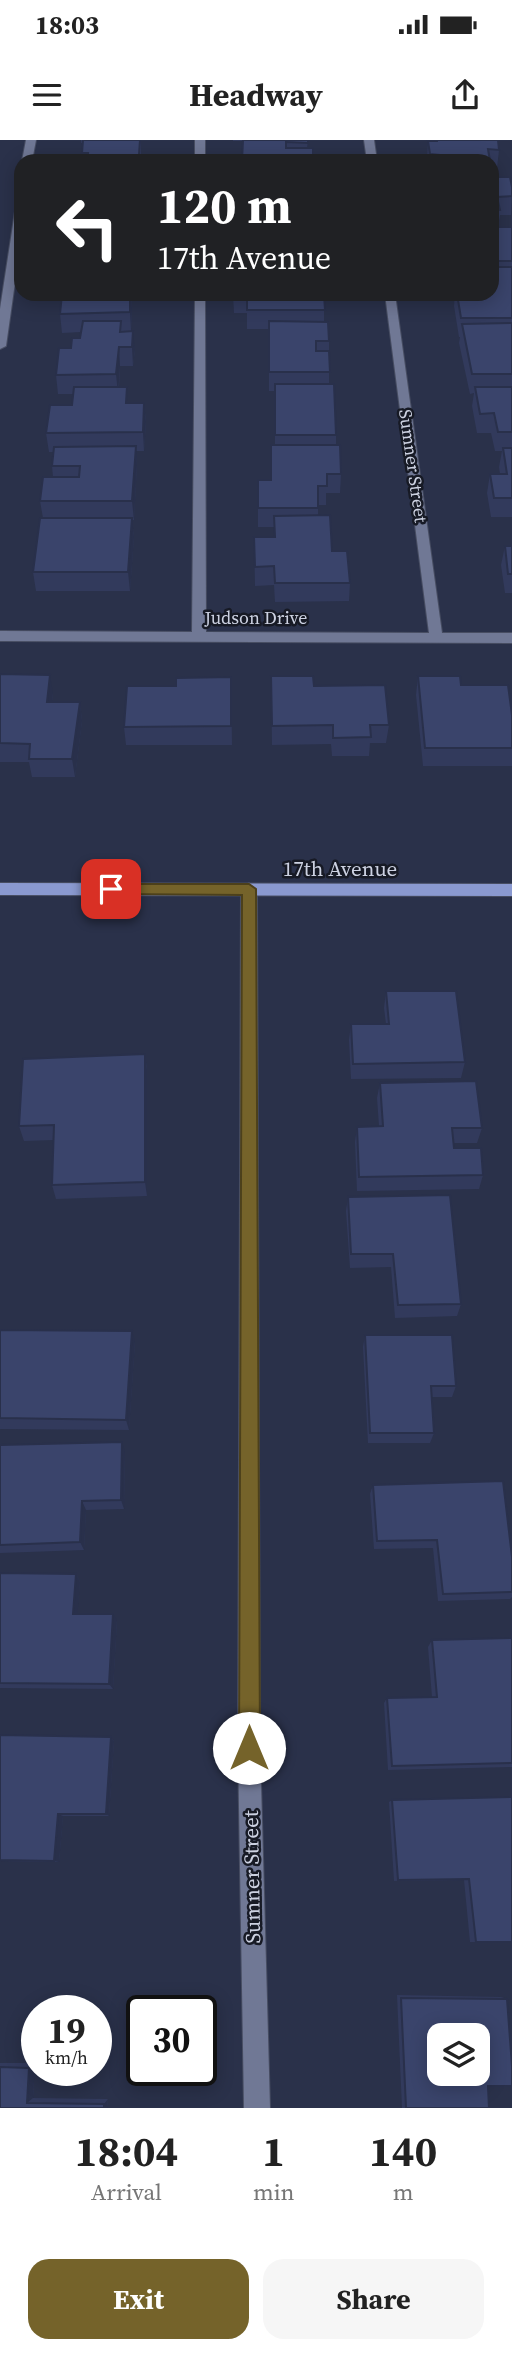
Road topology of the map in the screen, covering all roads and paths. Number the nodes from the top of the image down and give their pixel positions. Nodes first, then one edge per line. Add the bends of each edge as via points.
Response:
1 (14, 252) edge
2 (200, 301) edge
3 (391, 301) edge
4 (0, 346) edge
5 (0, 636) edge
6 (199, 637) junction
7 (436, 637) junction
8 (512, 638) edge
9 (0, 889) edge
10 (249, 889) junction
11 (512, 890) edge
12 (257, 2108) edge

1 - 4 street
2 - 6 street
3 - 7 street, Sumner Street
5 - 6 street, Judson Drive
6 - 7 street, Judson Drive
7 - 8 street, Judson Drive
9 - 10 main road, 17th Avenue
10 - 11 main road, 17th Avenue
10 - 12 street, Sumner Street via 249,1748

